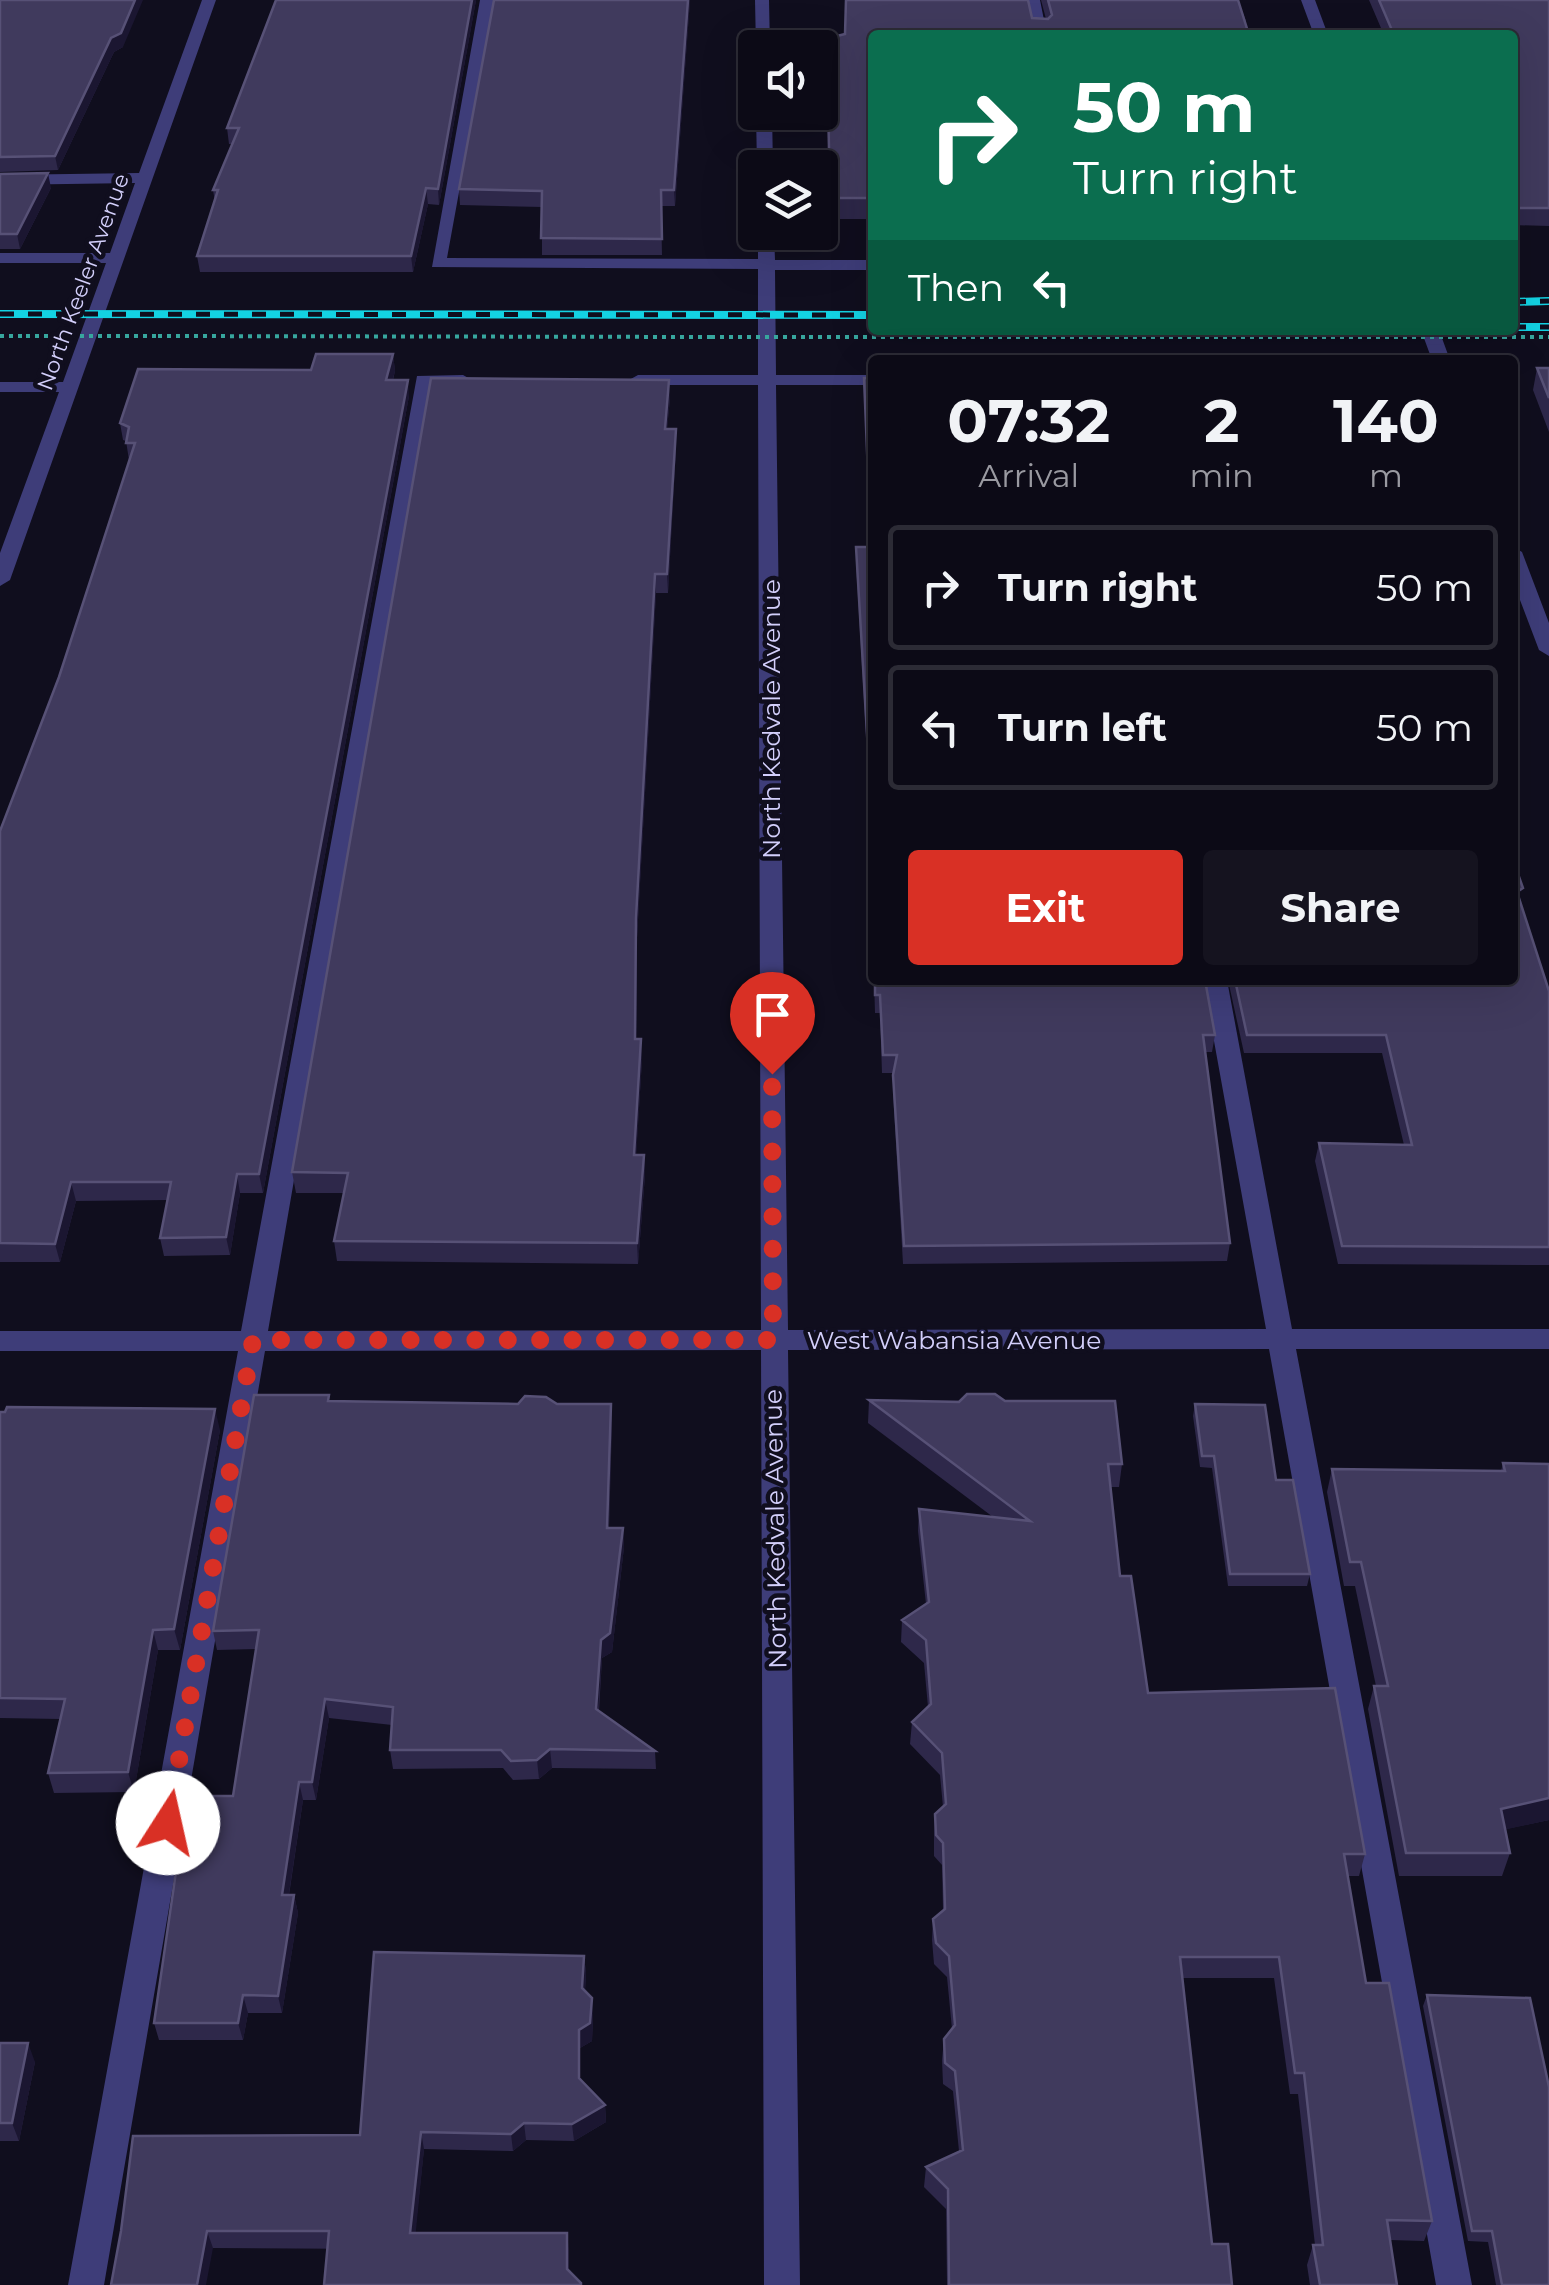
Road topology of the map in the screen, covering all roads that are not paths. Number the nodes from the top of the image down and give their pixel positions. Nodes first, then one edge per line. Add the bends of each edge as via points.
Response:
1 (209, 0) edge
2 (487, 0) edge
3 (762, 0) edge
4 (1033, 0) edge
5 (1308, 0) edge
6 (762, 30) edge
7 (1039, 30) edge
8 (1319, 30) edge
9 (145, 178) junction
10 (0, 180) edge
11 (767, 250) edge
12 (0, 258) edge
13 (116, 258) junction
14 (767, 264) junction
15 (868, 265) edge
16 (480, 380) edge
17 (612, 380) edge
18 (770, 380) junction
19 (868, 380) edge
20 (0, 387) edge
21 (70, 387) junction
22 (1518, 568) edge
23 (0, 580) edge
24 (1549, 650) edge
25 (1216, 985) edge
26 (1549, 1339) edge
27 (0, 1340) edge
28 (253, 1340) junction
29 (773, 1340) junction
30 (1280, 1340) junction
31 (86, 2285) edge
32 (782, 2285) edge
33 (1454, 2285) edge

1 - 9 street, North Keeler Avenue
2 - 14 street via 438,263
3 - 6 street
4 - 7 street
5 - 8 street
9 - 10 street
9 - 13 street, North Keeler Avenue
11 - 14 street, North Kedvale Avenue
12 - 13 street
13 - 21 street, North Keeler Avenue
14 - 15 street
14 - 18 street, North Kedvale Avenue
16 - 28 street via 423,380
17 - 18 street
18 - 19 street
18 - 29 street, North Kedvale Avenue
20 - 21 street
21 - 23 street, North Keeler Avenue
22 - 24 street
25 - 30 street
26 - 30 street, West Wabansia Avenue
27 - 28 street, West Wabansia Avenue
28 - 29 street, West Wabansia Avenue
28 - 31 street
29 - 30 street, West Wabansia Avenue
29 - 32 street, North Kedvale Avenue
30 - 33 street

